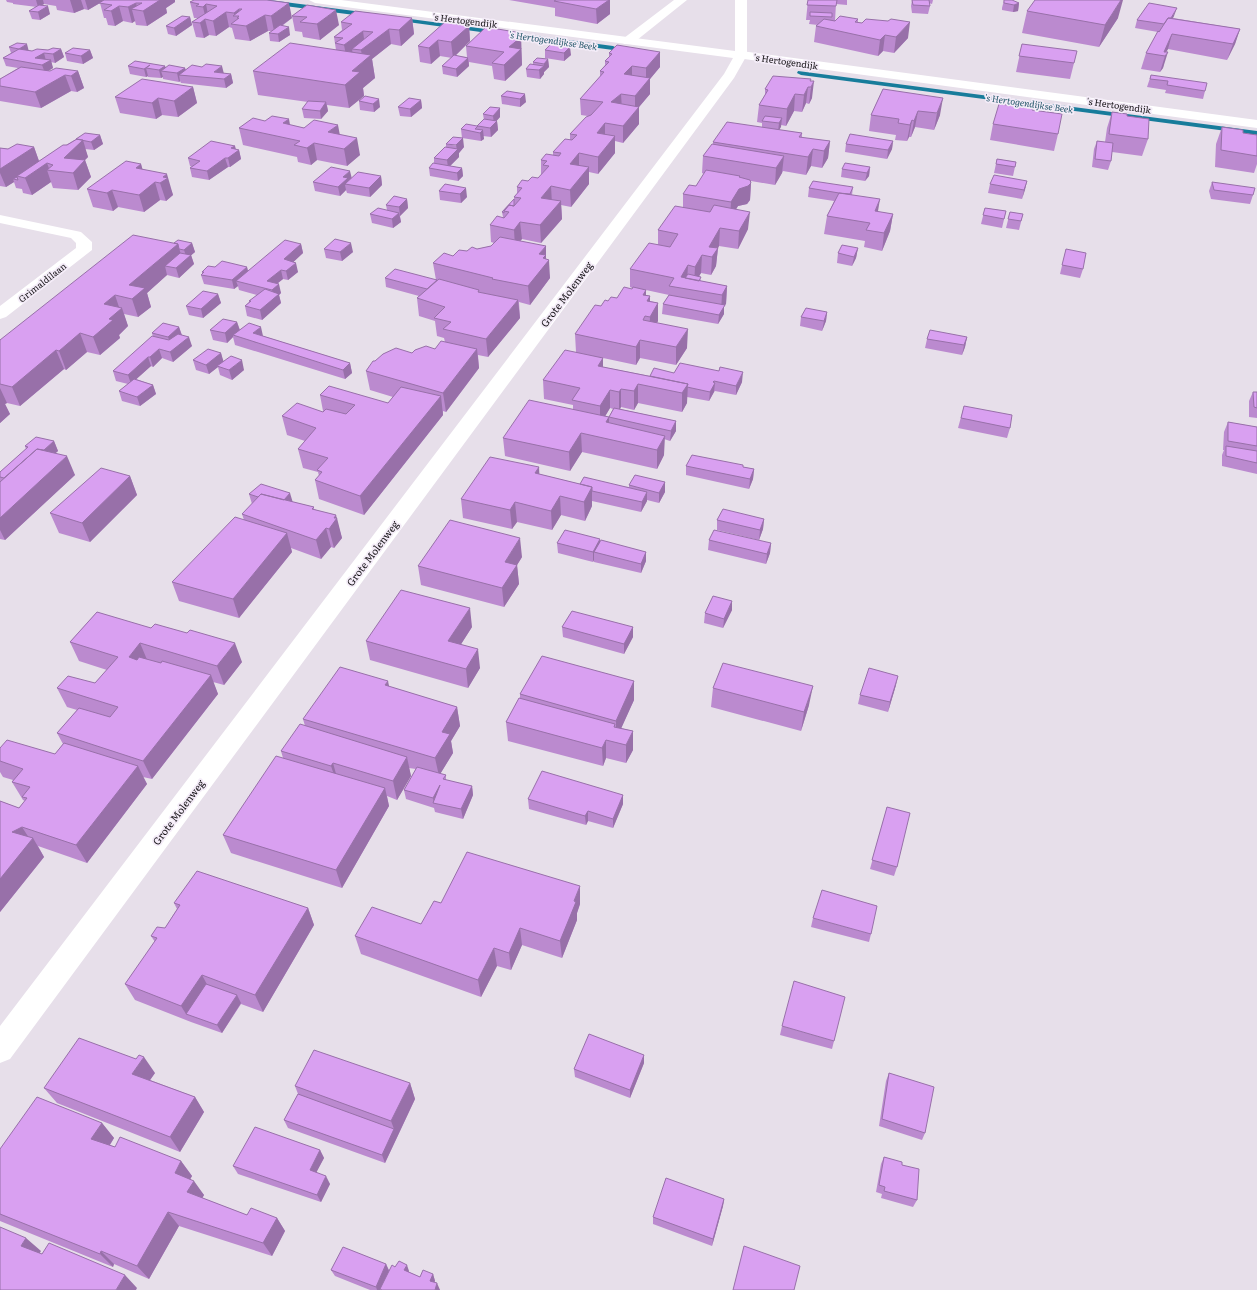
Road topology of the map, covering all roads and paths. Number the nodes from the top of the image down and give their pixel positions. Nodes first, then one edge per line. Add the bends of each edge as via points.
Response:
1 (315, 0) edge
2 (682, 0) edge
3 (741, 0) edge
4 (628, 41) junction
5 (741, 55) junction
6 (1257, 124) edge
7 (0, 219) edge
8 (0, 314) edge
9 (0, 1049) edge

1 - 4 street, 's Hertogendijk
2 - 4 street
3 - 5 street
4 - 5 street, 's Hertogendijk
5 - 6 street, 's Hertogendijk
5 - 9 street, Grote Molenweg via 730,75
7 - 8 street, Grimaldilaan via 76,235 84,242 84,250

